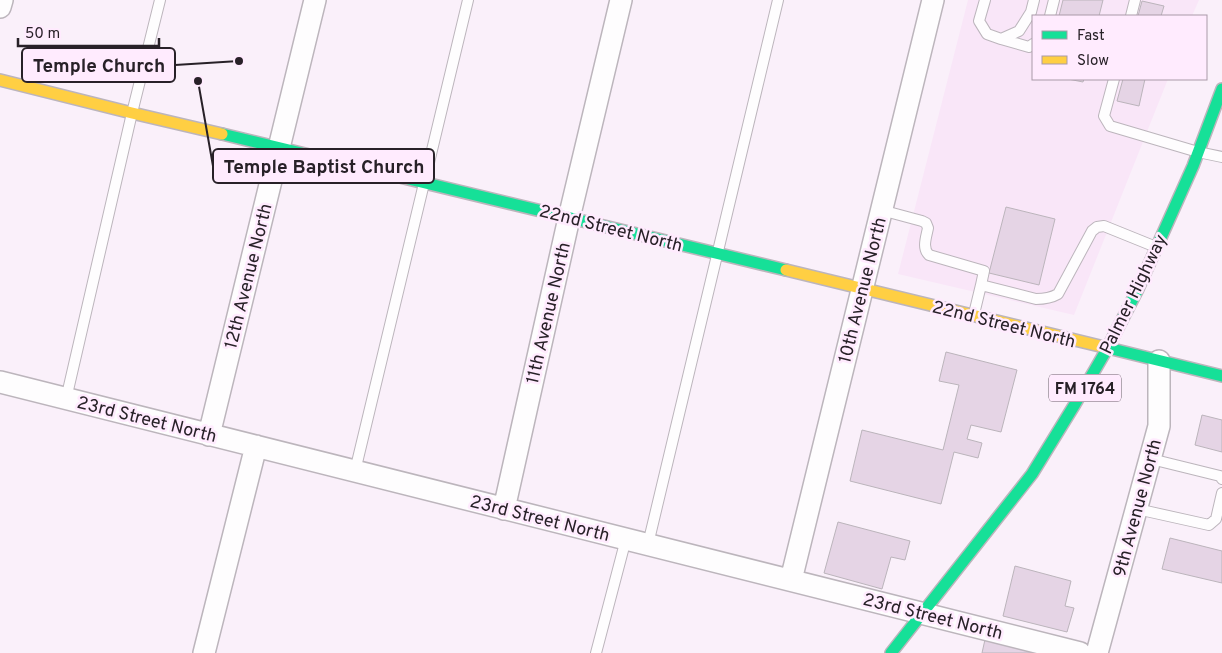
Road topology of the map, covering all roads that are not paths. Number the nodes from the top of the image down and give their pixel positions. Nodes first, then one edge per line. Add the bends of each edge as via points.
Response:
1 (2, 0) edge
2 (160, 0) edge
3 (315, 0) edge
4 (468, 0) edge
5 (621, 0) edge
6 (778, 0) edge
7 (933, 0) edge
8 (985, 0) edge
9 (1034, 0) edge
10 (1054, 0) edge
11 (1135, 0) edge
12 (0, 7) edge
13 (1050, 15) edge
14 (1131, 15) edge
15 (1001, 39) junction
16 (1032, 45) edge
17 (0, 80) edge
18 (1114, 80) edge
19 (1222, 89) edge
20 (1218, 112) edge
21 (132, 113) junction
22 (279, 147) junction
23 (1198, 152) junction
24 (1222, 157) edge
25 (424, 182) junction
26 (881, 210) junction
27 (570, 218) junction
28 (1157, 247) junction
29 (718, 254) junction
30 (981, 286) junction
31 (862, 289) junction
32 (973, 316) junction
33 (1106, 349) junction
34 (1159, 361) junction
35 (1222, 376) edge
36 (0, 382) edge
37 (66, 399) junction
38 (209, 435) junction
39 (256, 446) junction
40 (1150, 459) junction
41 (355, 471) junction
42 (1222, 479) edge
43 (1222, 492) edge
44 (1137, 508) junction
45 (504, 509) junction
46 (626, 539) junction
47 (648, 544) junction
48 (791, 580) junction
49 (922, 613) junction
50 (204, 653) edge
51 (596, 653) edge
52 (890, 653) edge
53 (1080, 653) edge
54 (1097, 653) edge

1 - 12 street
2 - 21 lane
3 - 22 street, 12th Avenue North
4 - 25 lane
5 - 27 street, 11th Avenue North
6 - 29 lane
7 - 26 street, 10th Avenue North
8 - 15 lane via 979,21 987,34
9 - 15 lane via 1031,12 1019,31
10 - 13 lane
11 - 14 lane
15 - 16 lane via 1029,47
17 - 21 street, 22nd Street North
18 - 23 lane via 1104,116 1110,126
19 - 20 street, Palmer Highway / FM 1764
20 - 23 street, Palmer Highway / FM 1764
21 - 22 street, 22nd Street North
21 - 37 lane
22 - 25 street, 22nd Street North
22 - 38 street, 12th Avenue North
23 - 24 lane
23 - 28 street, Palmer Highway / FM 1764
25 - 27 street, 22nd Street North
25 - 41 lane
26 - 30 lane via 926,223 925,251 929,255 984,271
26 - 31 street, 10th Avenue North
27 - 29 street, 22nd Street North
27 - 45 street, 11th Avenue North
28 - 30 lane via 1104,226 1097,227 1058,294 1053,297 1036,299
28 - 33 street, Palmer Highway / FM 1764
29 - 31 street, 22nd Street North
29 - 47 lane
30 - 32 lane
31 - 32 street, 22nd Street North
31 - 48 street, 10th Avenue North
32 - 33 street, 22nd Street North
33 - 34 street, 22nd Street North
33 - 49 street, Palmer Highway / FM 1764 via 1032,474
34 - 35 street, 22nd Street North
34 - 40 street, 9th Avenue North via 1159,426
36 - 37 street, 23rd Street North
37 - 38 street, 23rd Street North
38 - 39 street, 23rd Street North
39 - 41 street, 23rd Street North
39 - 50 street
40 - 42 lane
40 - 44 street, 9th Avenue North
41 - 45 street, 23rd Street North
43 - 44 lane via 1216,519 1209,525
44 - 54 street, 9th Avenue North
45 - 46 street, 23rd Street North
46 - 47 street, 23rd Street North
46 - 51 lane
47 - 48 street, 23rd Street North
48 - 49 street, 23rd Street North
49 - 52 street, Palmer Highway / FM 1764
49 - 53 street, 23rd Street North

